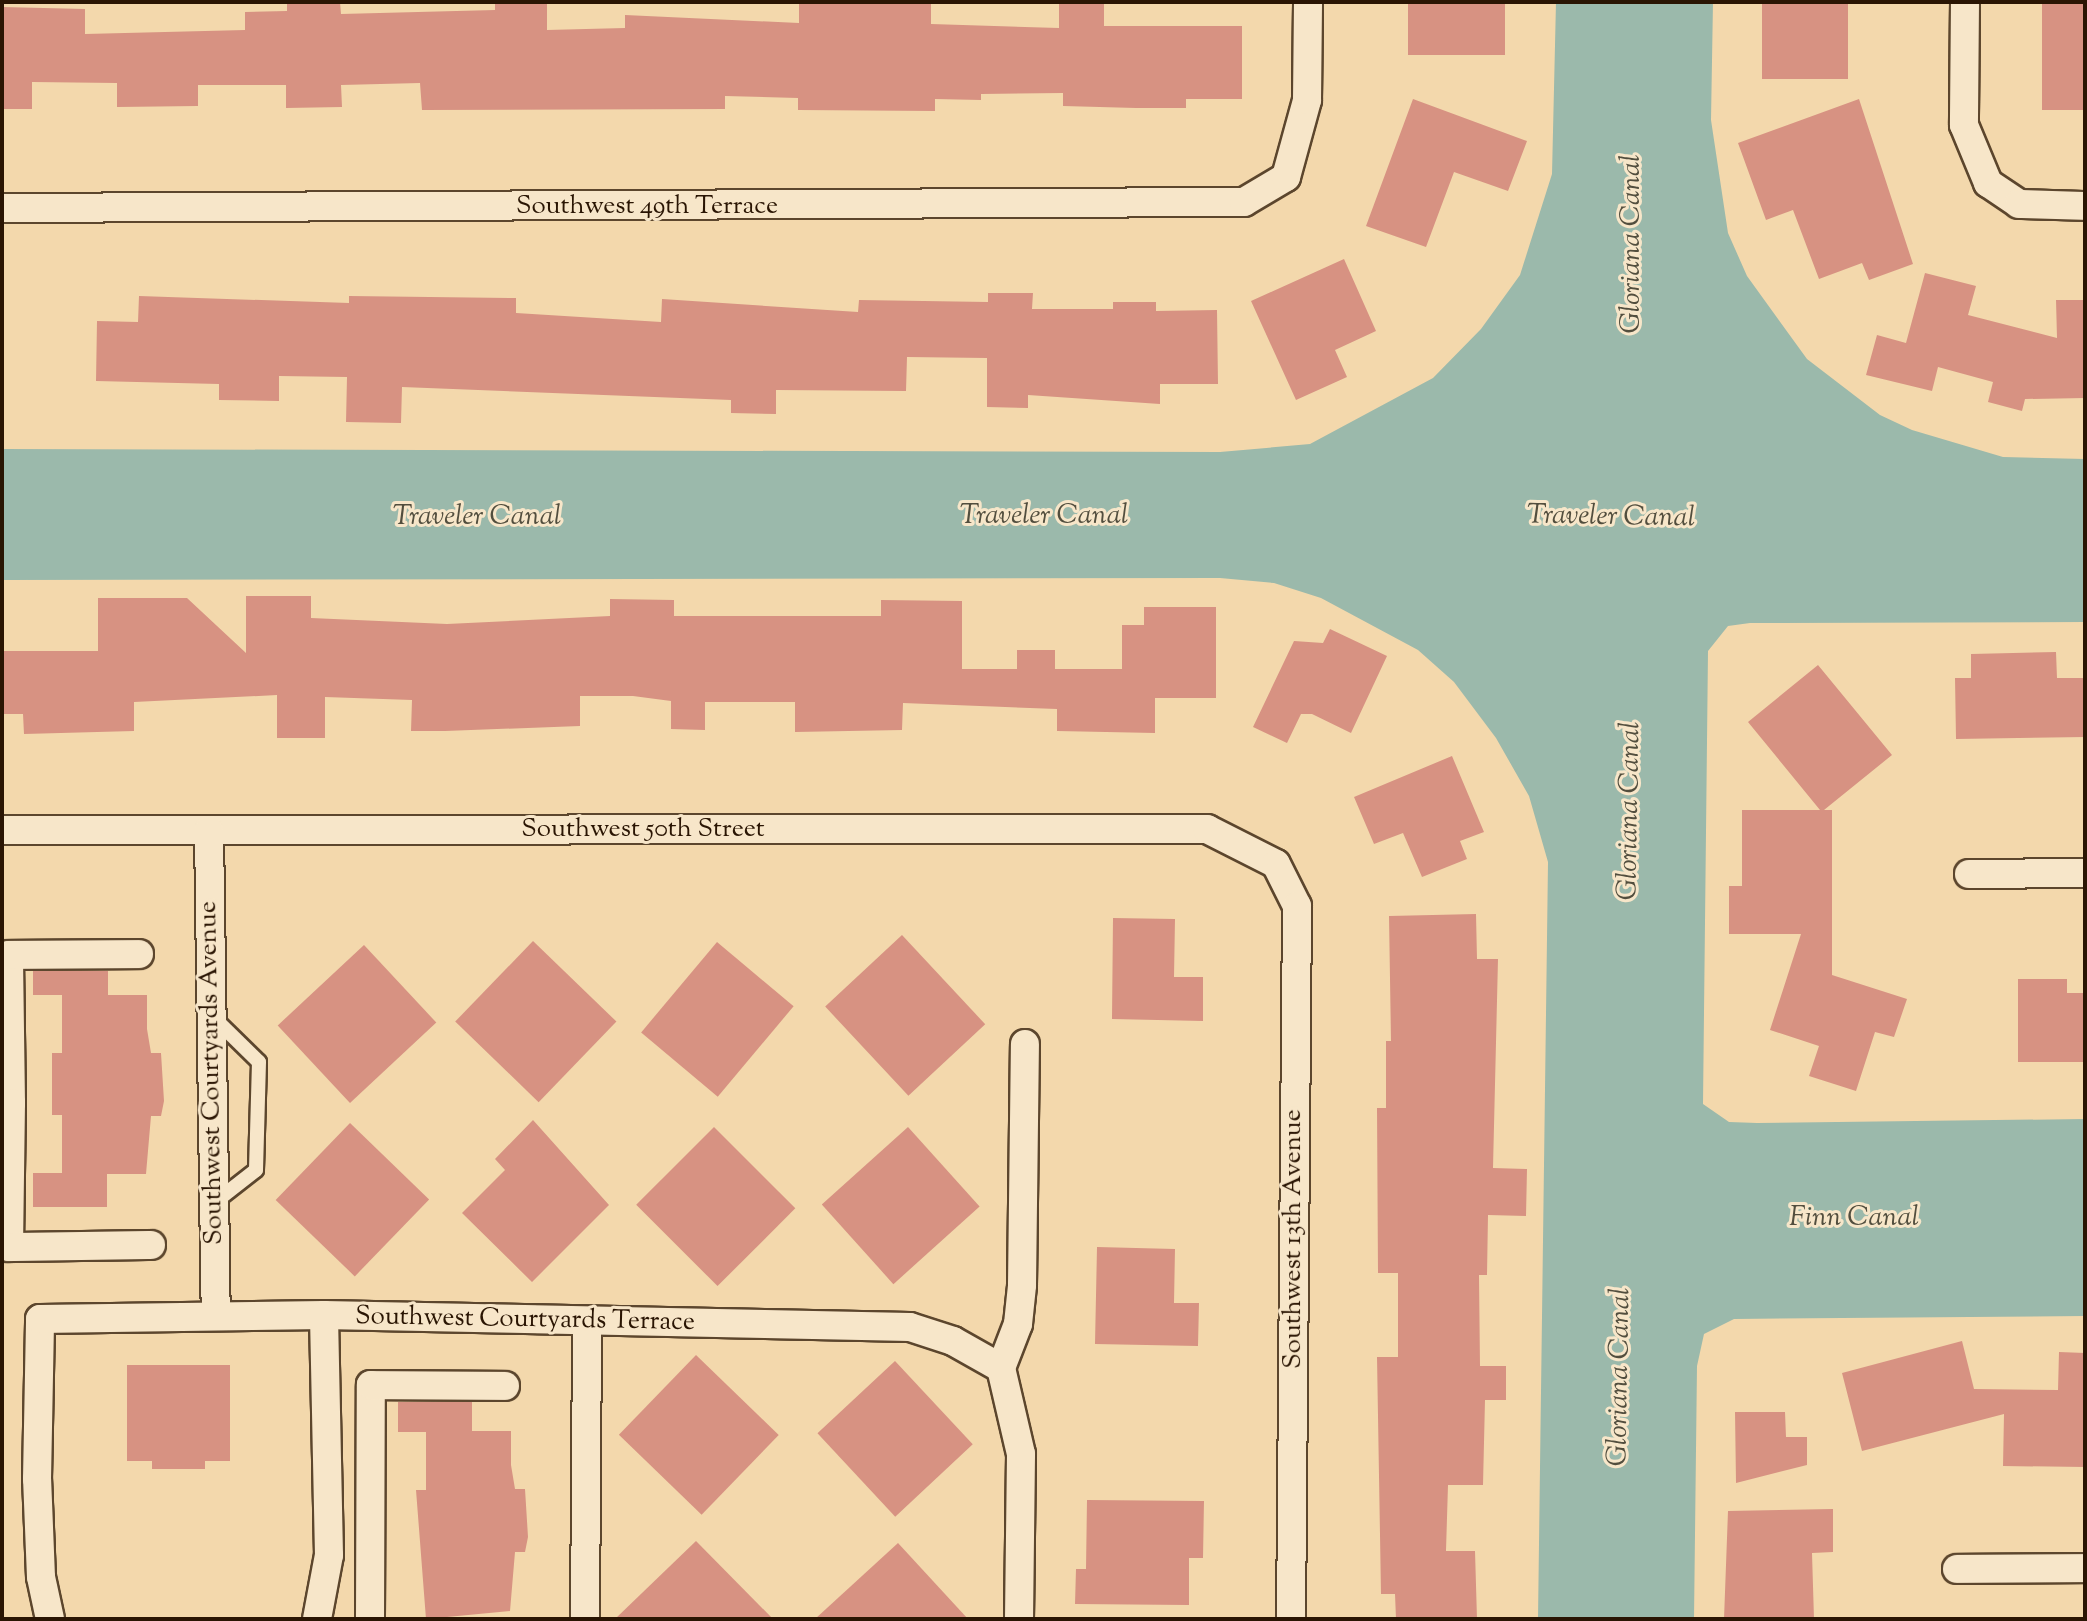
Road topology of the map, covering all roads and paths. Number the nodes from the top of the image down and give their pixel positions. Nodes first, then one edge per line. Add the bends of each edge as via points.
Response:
1 (1308, 2) edge
2 (1965, 2) edge
3 (2085, 206) edge
4 (2, 208) edge
5 (2, 830) edge
6 (209, 830) junction
7 (1276, 864) joint
8 (2085, 873) edge
9 (1969, 874) dead end
10 (139, 954) dead end
11 (211, 1016) junction
12 (1025, 1044) dead end
13 (6, 1103) edge
14 (214, 1203) junction
15 (151, 1245) dead end
16 (324, 1315) junction
17 (216, 1316) junction
18 (587, 1321) junction
19 (1001, 1368) junction
20 (505, 1386) dead end
21 (2085, 1567) edge
22 (1957, 1569) dead end
23 (50, 1619) edge
24 (317, 1619) edge
25 (370, 1619) edge
26 (585, 1619) edge
27 (1019, 1619) edge
28 (1291, 1619) edge

1 - 4 street, Southwest 49th Terrace via 1307,100 1286,177 1244,202
2 - 3 street via 1964,125 1988,183 2020,204
5 - 6 street, Southwest 50th Street
6 - 7 street, Southwest 50th Street via 1208,829
6 - 11 street, Southwest Courtyards Avenue
7 - 28 street, Southwest 13th Avenue via 1297,906
8 - 9 street
10 - 13 street via 9,955
11 - 14 street, Southwest Courtyards Avenue
11 - 14 lane via 259,1062 256,1170
12 - 19 street via 1022,1284 1018,1324
13 - 15 street via 9,1247
14 - 17 street, Southwest Courtyards Avenue
16 - 17 street, Southwest Courtyards Terrace
16 - 18 street, Southwest Courtyards Terrace
16 - 24 street via 329,1555
17 - 23 street, Southwest Courtyards Terrace via 40,1319 37,1479
18 - 19 street, Southwest Courtyards Terrace via 910,1327 953,1341
18 - 26 street
19 - 27 street via 1021,1454
20 - 25 street via 371,1385
21 - 22 street

